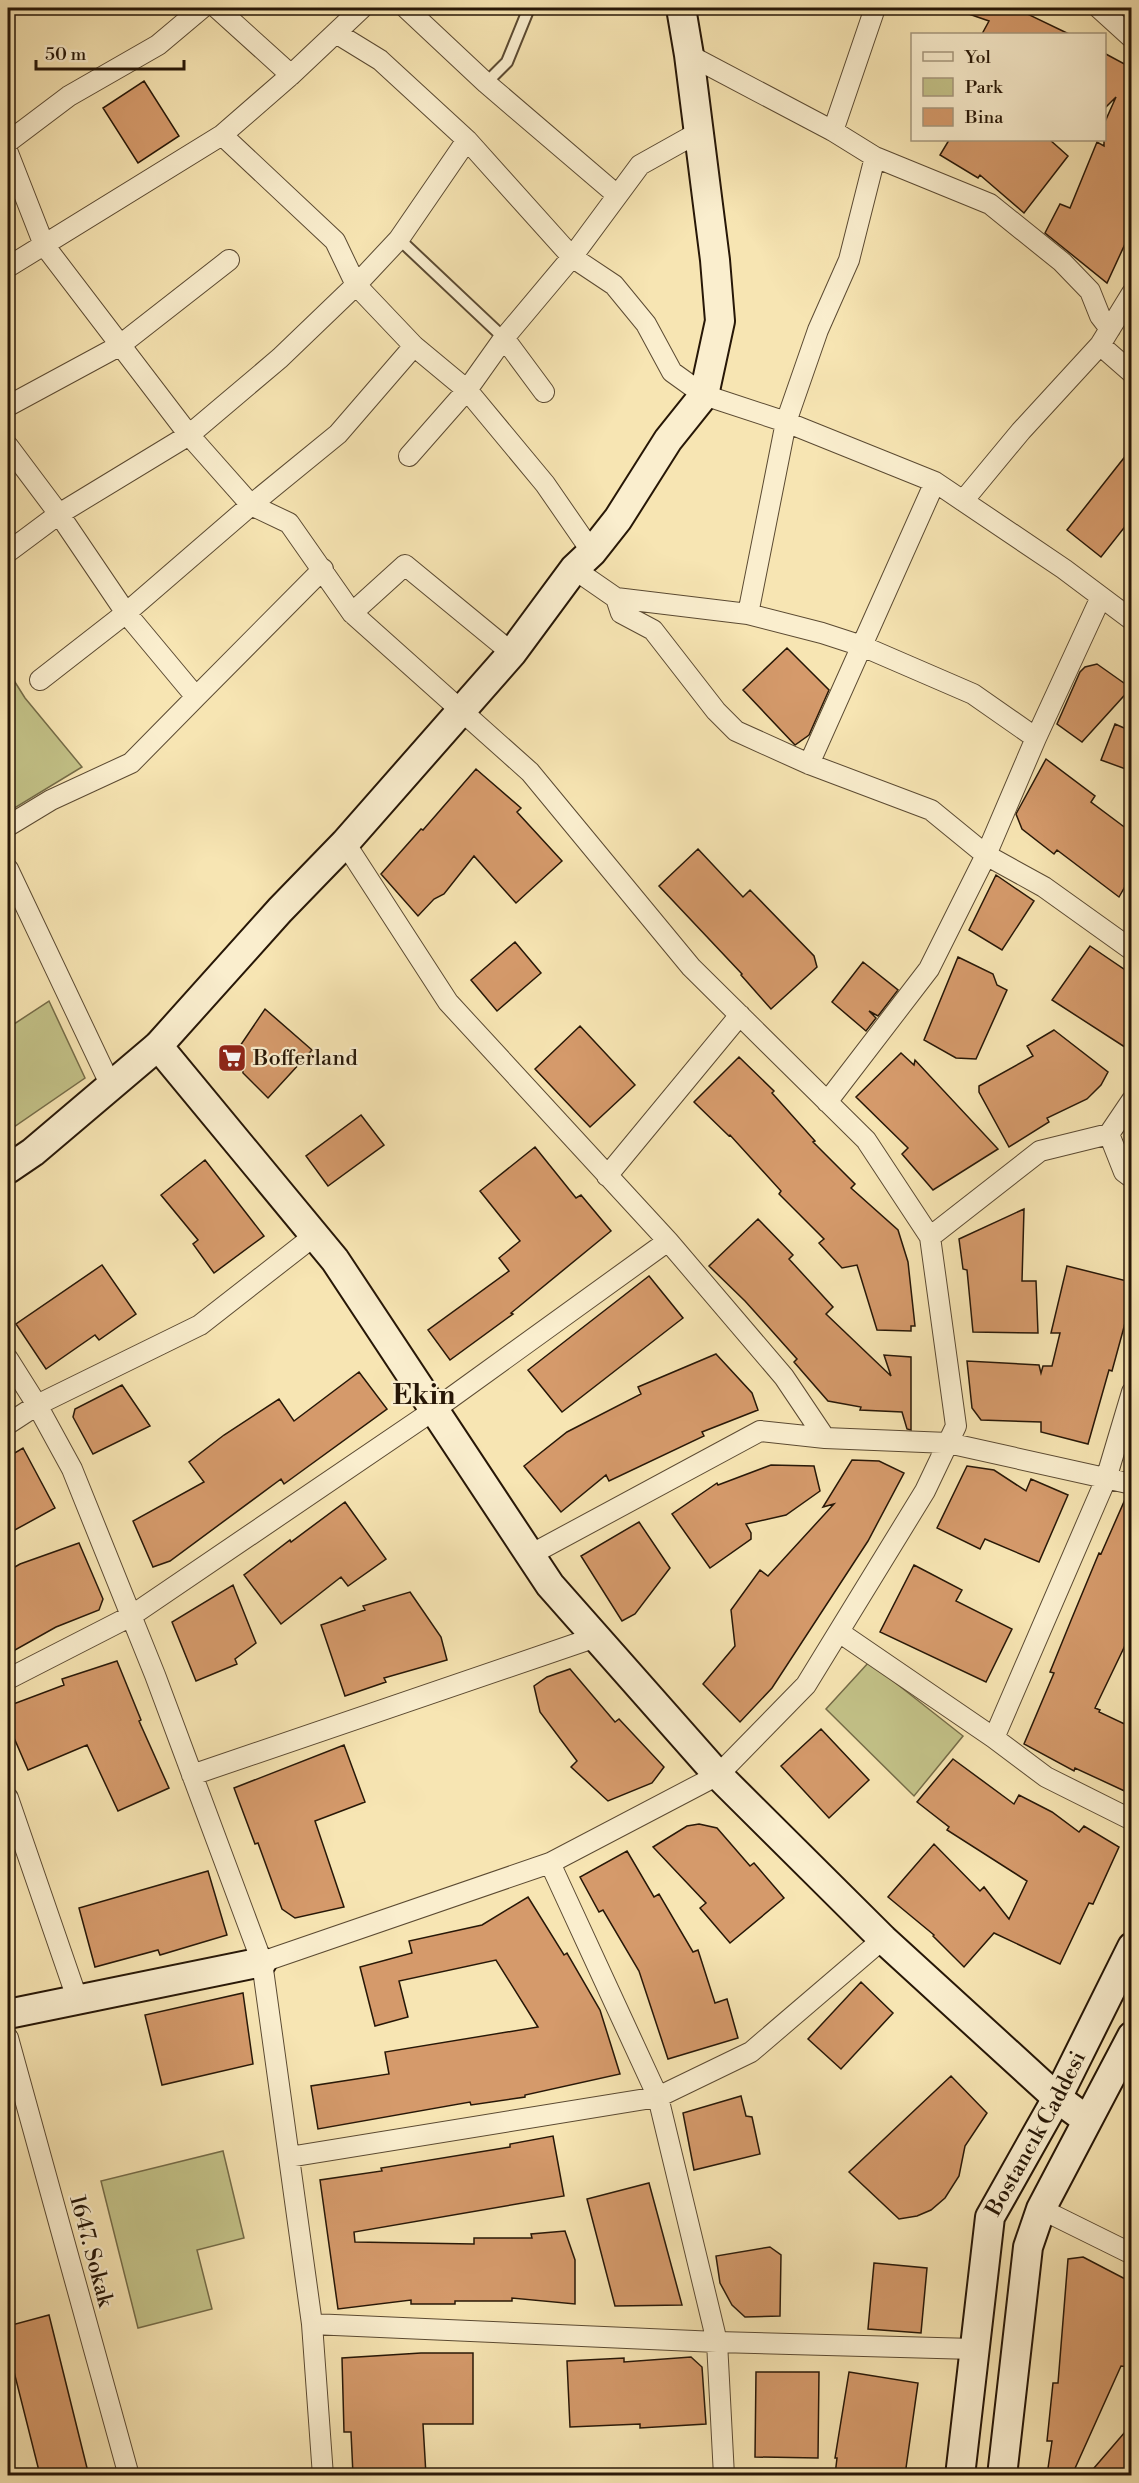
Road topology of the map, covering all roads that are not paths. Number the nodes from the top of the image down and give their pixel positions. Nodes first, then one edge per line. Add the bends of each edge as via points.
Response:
1 (202, 8) edge
2 (217, 8) edge
3 (362, 8) edge
4 (406, 8) edge
5 (529, 8) edge
6 (681, 8) edge
7 (875, 8) edge
8 (1100, 8) edge
9 (336, 33) junction
10 (1131, 38) edge
11 (689, 55) junction
12 (291, 75) junction
13 (486, 83) junction
14 (833, 131) junction
15 (699, 132) junction
16 (222, 135) junction
17 (467, 140) junction
18 (8, 142) edge
19 (8, 153) edge
20 (875, 157) junction
21 (617, 195) junction
22 (399, 238) junction
23 (44, 245) junction
24 (572, 257) junction
25 (229, 260) dead end
26 (8, 267) edge
27 (356, 285) junction
28 (1131, 293) edge
29 (1105, 337) junction
30 (504, 338) junction
31 (119, 346) junction
32 (414, 346) junction
33 (1131, 373) edge
34 (467, 390) junction
35 (543, 392) dead end
36 (704, 395) junction
37 (8, 406) edge
38 (786, 422) junction
39 (189, 435) junction
40 (8, 446) edge
41 (409, 456) dead end
42 (935, 482) junction
43 (963, 501) junction
44 (251, 504) junction
45 (59, 514) junction
46 (8, 552) edge
47 (583, 560) junction
48 (323, 569) junction
49 (1101, 597) junction
50 (616, 598) junction
51 (126, 613) junction
52 (352, 613) junction
53 (748, 614) junction
54 (1131, 620) edge
55 (862, 646) junction
56 (512, 653) junction
57 (40, 680) dead end
58 (196, 697) junction
59 (463, 710) junction
60 (1036, 738) junction
61 (809, 764) junction
62 (8, 826) edge
63 (345, 843) junction
64 (986, 855) junction
65 (8, 869) edge
66 (1131, 950) edge
67 (740, 1016) junction
68 (159, 1046) junction
69 (111, 1086) junction
70 (1131, 1100) edge
71 (827, 1102) junction
72 (1109, 1134) junction
73 (8, 1169) edge
74 (607, 1176) junction
75 (1131, 1179) edge
76 (314, 1236) junction
77 (930, 1237) junction
78 (668, 1241) junction
79 (8, 1359) edge
80 (1131, 1392) edge
81 (37, 1405) junction
82 (434, 1410) junction
83 (8, 1424) edge
84 (825, 1438) junction
85 (948, 1443) junction
86 (1106, 1479) junction
87 (1131, 1484) edge
88 (530, 1555) junction
89 (131, 1616) junction
90 (839, 1632) junction
91 (596, 1637) junction
92 (8, 1679) edge
93 (994, 1738) junction
94 (192, 1774) junction
95 (718, 1775) junction
96 (8, 1798) edge
97 (1131, 1820) edge
98 (550, 1863) junction
99 (883, 1939) junction
100 (1131, 1947) edge
101 (262, 1962) junction
102 (78, 2001) junction
103 (8, 2014) edge
104 (1131, 2036) edge
105 (8, 2038) edge
106 (658, 2097) junction
107 (1057, 2098) junction
108 (1087, 2120) junction
109 (289, 2157) junction
110 (1041, 2210) junction
111 (1131, 2253) edge
112 (312, 2324) junction
113 (717, 2342) junction
114 (974, 2349) junction
115 (129, 2475) edge
116 (323, 2475) edge
117 (724, 2475) edge
118 (960, 2475) edge
119 (1002, 2475) edge

1 - 18 street via 158,45 69,96
2 - 12 street
3 - 9 street
4 - 13 street
5 - 13 lane via 507,62
6 - 11 street
7 - 14 street
8 - 10 street
9 - 12 street
9 - 17 street via 380,60
11 - 14 street
11 - 15 street
12 - 16 street
13 - 21 street
14 - 20 street
15 - 21 street via 640,165
15 - 36 street via 720,321
16 - 23 street
16 - 27 street via 335,241
17 - 22 street
17 - 24 street
19 - 23 street
20 - 29 street via 990,204 1062,262 1090,291
20 - 38 street via 849,260 818,330
21 - 24 street
22 - 27 street
22 - 30 lane
23 - 26 street
23 - 31 street
24 - 30 street
24 - 36 street via 615,285 646,324 672,372
25 - 31 street
27 - 32 street
27 - 39 street via 280,358
28 - 29 street
29 - 33 street
29 - 43 street
30 - 34 street
30 - 35 street
31 - 37 street
31 - 39 street
32 - 34 street
32 - 44 street via 338,434
34 - 41 street
34 - 47 street via 545,484
36 - 38 street
36 - 47 street via 668,441 618,519
38 - 42 street
38 - 53 street
39 - 44 street
39 - 45 street
40 - 45 street
42 - 43 street
42 - 55 street
43 - 49 street
44 - 48 street via 289,523
44 - 51 street
45 - 46 street
45 - 51 street
47 - 50 street
47 - 56 street
48 - 52 street
48 - 58 street
49 - 54 street
49 - 60 street
50 - 53 street
50 - 61 street via 621,613 653,630 736,731
51 - 57 street
51 - 58 street
52 - 56 street via 405,565
52 - 59 street
53 - 55 street
55 - 60 street via 973,694
55 - 61 street
56 - 59 street
58 - 62 street via 131,763 51,800
59 - 63 street
59 - 67 street via 530,772 691,967
60 - 64 street
61 - 64 street via 931,810
63 - 68 street
63 - 74 street via 448,1002
64 - 66 street via 1044,887
64 - 71 street via 929,969
65 - 69 street
67 - 71 street
67 - 74 street
68 - 69 street
68 - 76 street
69 - 73 street
70 - 72 street
71 - 77 street via 866,1140
72 - 75 street via 1124,1172
72 - 77 street via 1040,1151
74 - 78 street
76 - 81 street via 200,1325
76 - 82 street via 335,1260
77 - 85 street via 956,1426
78 - 82 street
78 - 84 street via 784,1377
79 - 81 street
80 - 86 street
81 - 83 street
81 - 89 street via 72,1469
82 - 88 street
82 - 89 street
84 - 85 street
84 - 88 street via 760,1431
85 - 86 street
85 - 90 street via 925,1491
86 - 87 street
86 - 93 street
88 - 91 street via 550,1585
89 - 92 street
89 - 94 street
90 - 93 street
90 - 95 street via 806,1685
91 - 94 street
91 - 95 street
93 - 97 street via 1047,1777
94 - 101 street
95 - 98 street
95 - 99 street
96 - 102 street
98 - 101 street
98 - 106 street
99 - 106 street via 751,2052
99 - 107 street
100 - 107 street, Bostancık Caddesi
101 - 102 street
101 - 109 street
102 - 103 street
104 - 108 street, Bostancık Caddesi
105 - 115 street, 1647. Sokak
106 - 109 street
106 - 113 street
107 - 108 street
107 - 114 street, Bostancık Caddesi via 990,2217
108 - 110 street, Bostancık Caddesi
109 - 112 street
110 - 111 street
110 - 119 street, Bostancık Caddesi via 1028,2247
112 - 113 street
112 - 116 street
113 - 114 street
113 - 117 street
114 - 118 street, Bostancık Caddesi

